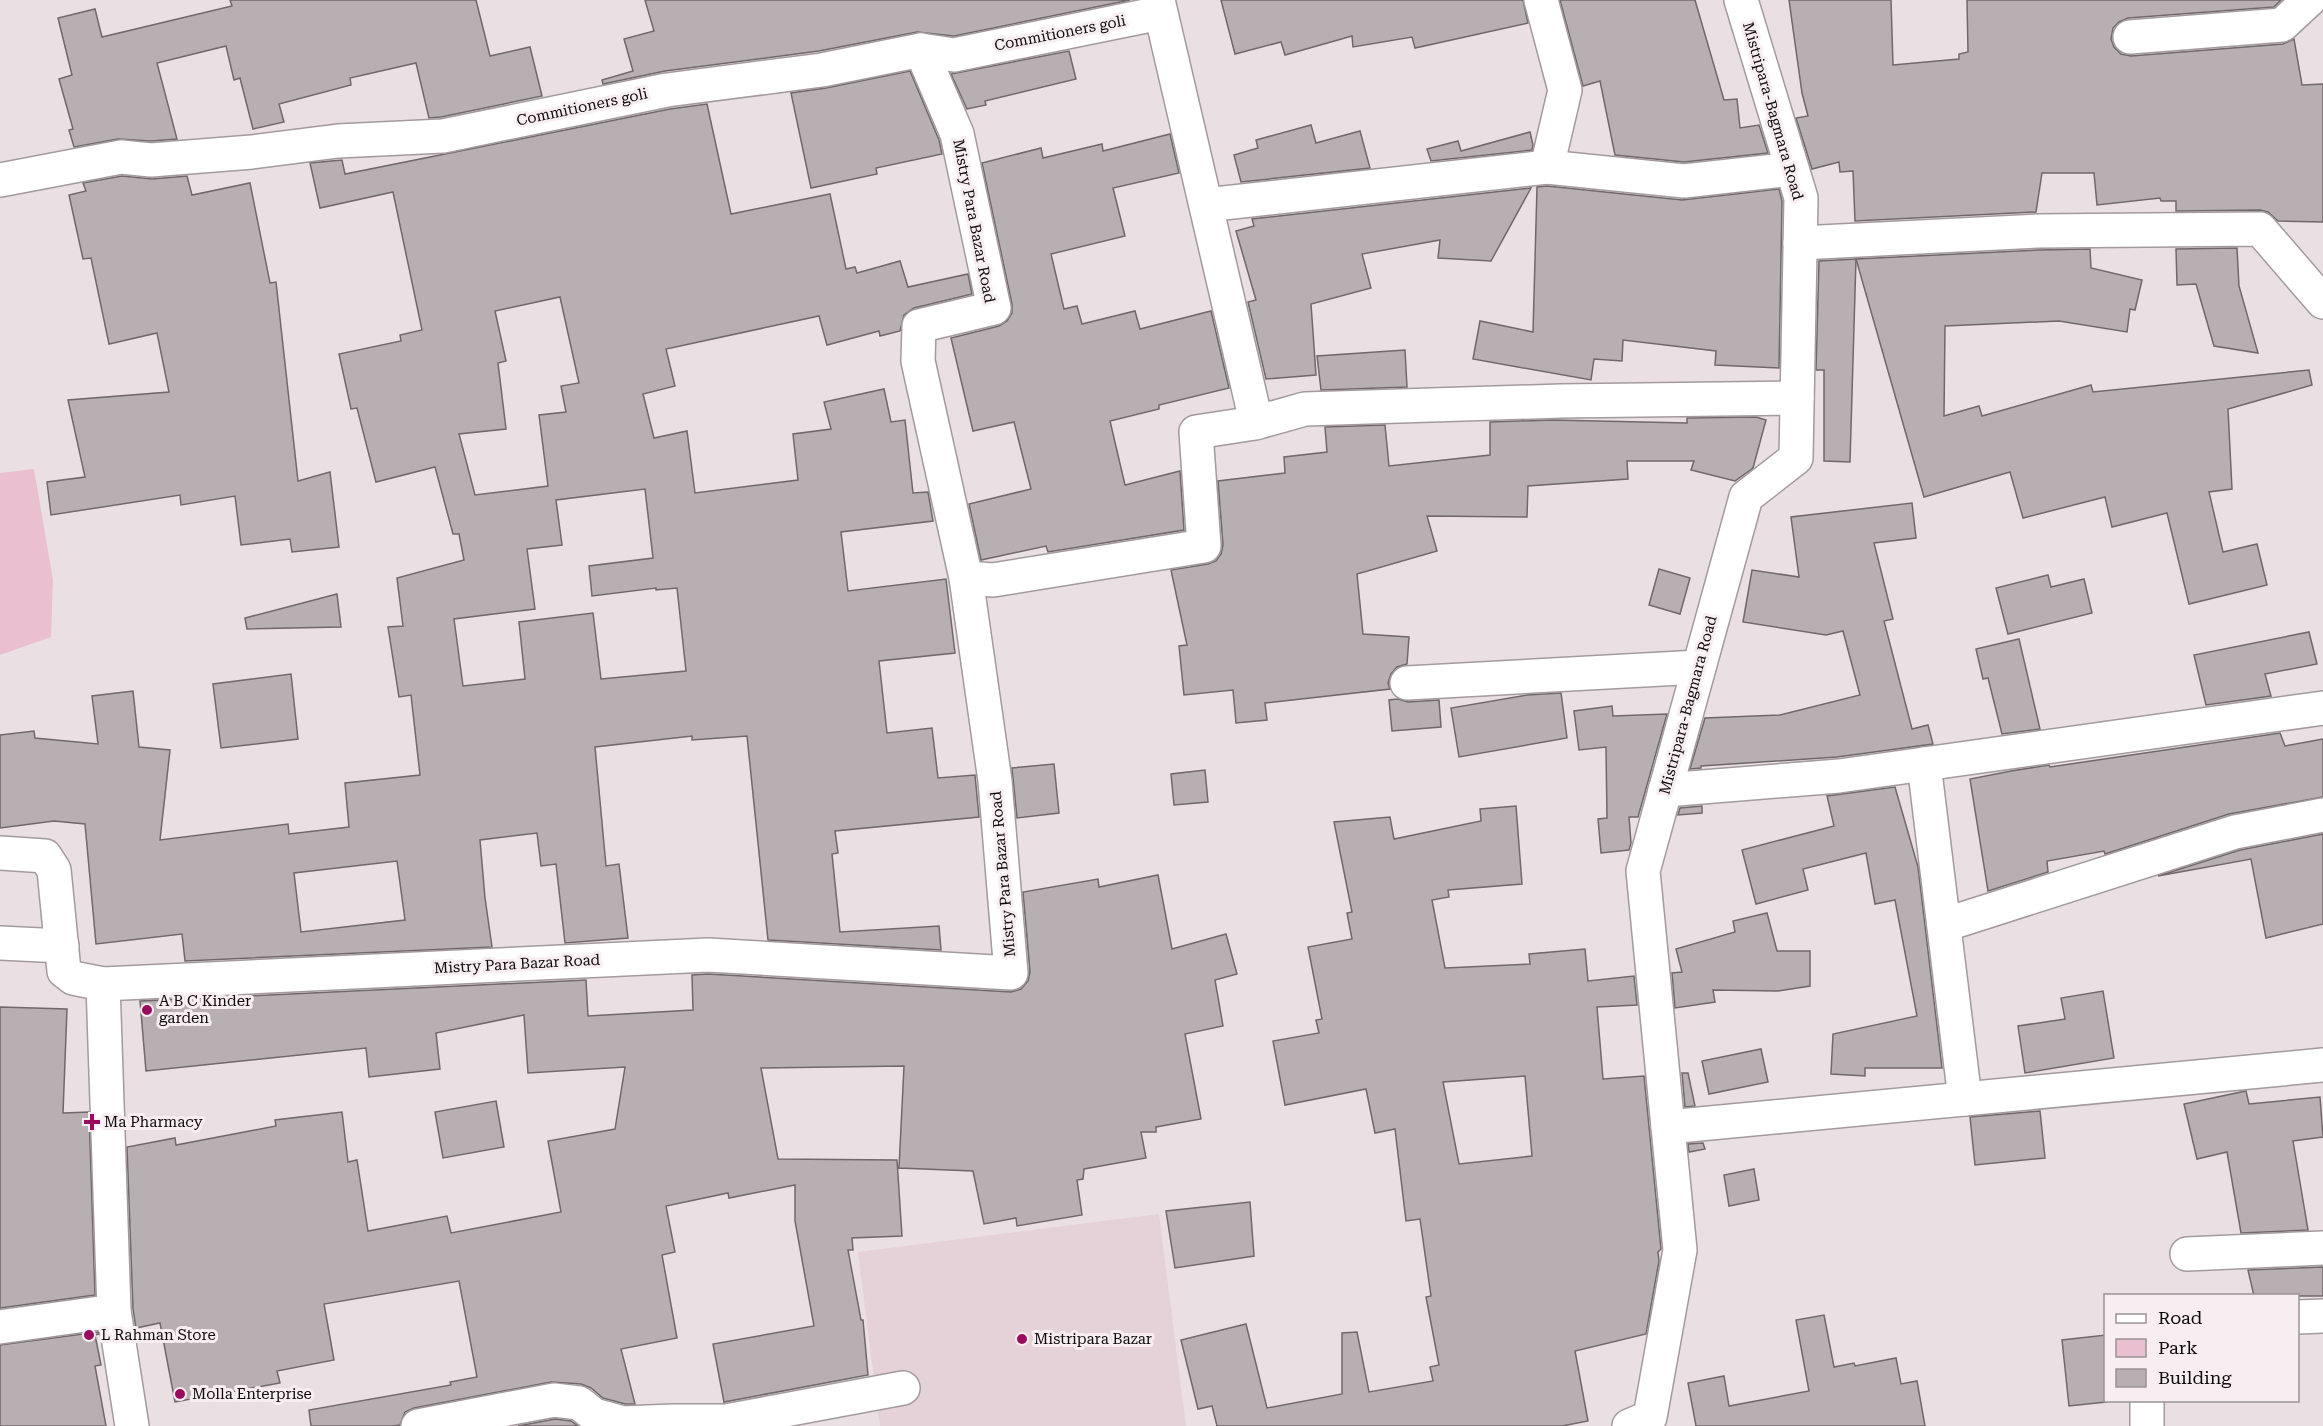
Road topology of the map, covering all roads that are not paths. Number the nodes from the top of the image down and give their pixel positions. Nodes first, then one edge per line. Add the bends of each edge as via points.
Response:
1 (1541, 0) edge
2 (1741, 0) edge
3 (2309, 0) edge
4 (1159, 7) edge
5 (2130, 37) dead end
6 (921, 50) junction
7 (1547, 167) junction
8 (1792, 170) junction
9 (0, 180) edge
10 (1206, 205) junction
11 (1800, 243) junction
12 (2323, 302) edge
13 (1797, 398) junction
14 (1256, 421) junction
15 (966, 578) junction
16 (1699, 667) junction
17 (1407, 683) dead end
18 (2323, 708) edge
19 (1924, 764) junction
20 (1665, 790) junction
21 (2323, 815) edge
22 (0, 854) edge
23 (1944, 924) junction
24 (0, 943) edge
25 (62, 946) junction
26 (103, 984) junction
27 (2323, 1065) edge
28 (1965, 1099) junction
29 (1668, 1127) junction
30 (2323, 1248) edge
31 (2187, 1254) dead end
32 (114, 1311) junction
33 (2323, 1316) edge
34 (2299, 1317) edge
35 (0, 1327) edge
36 (903, 1388) dead end
37 (2147, 1402) edge
38 (132, 1426) edge
39 (418, 1426) edge
40 (1629, 1426) edge
41 (2147, 1426) edge

1 - 7 street via 1564,90
2 - 8 street, Mistripara-Bagmara Road
3 - 5 street via 2282,25
4 - 6 street, Commitioners goli via 954,55
4 - 10 street
6 - 9 street, Commitioners goli via 822,70 667,90 443,136 338,141 151,160 121,157
6 - 15 street, Mistry Para Bazar Road via 957,134 994,308 919,326 918,361
7 - 8 street via 1684,181
7 - 10 street
8 - 11 street, Mistripara-Bagmara Road via 1801,198
10 - 14 street
11 - 12 street via 2038,231 2260,229
11 - 13 street, Mistripara-Bagmara Road
13 - 14 street via 1305,409
13 - 16 street, Mistripara-Bagmara Road via 1796,458 1746,497
14 - 15 street via 1196,432 1204,546 993,580
15 - 26 street, Mistry Para Bazar Road via 995,781 1011,973 708,955
16 - 17 street
16 - 20 street, Mistripara-Bagmara Road
18 - 19 street
19 - 20 street via 1839,776
19 - 23 street
20 - 29 street, Mistripara-Bagmara Road via 1643,871
21 - 23 street via 2235,832
22 - 25 street via 45,855 54,870
23 - 28 street
24 - 25 street
25 - 26 street via 64,971 73,978
26 - 32 street
27 - 28 street
28 - 29 street
29 - 40 street, Mistripara-Bagmara Road via 1680,1250 1650,1417
30 - 31 street
32 - 35 street
32 - 38 street
33 - 34 street
36 - 39 street via 726,1422 624,1423 594,1415 579,1403 554,1400
37 - 41 street

